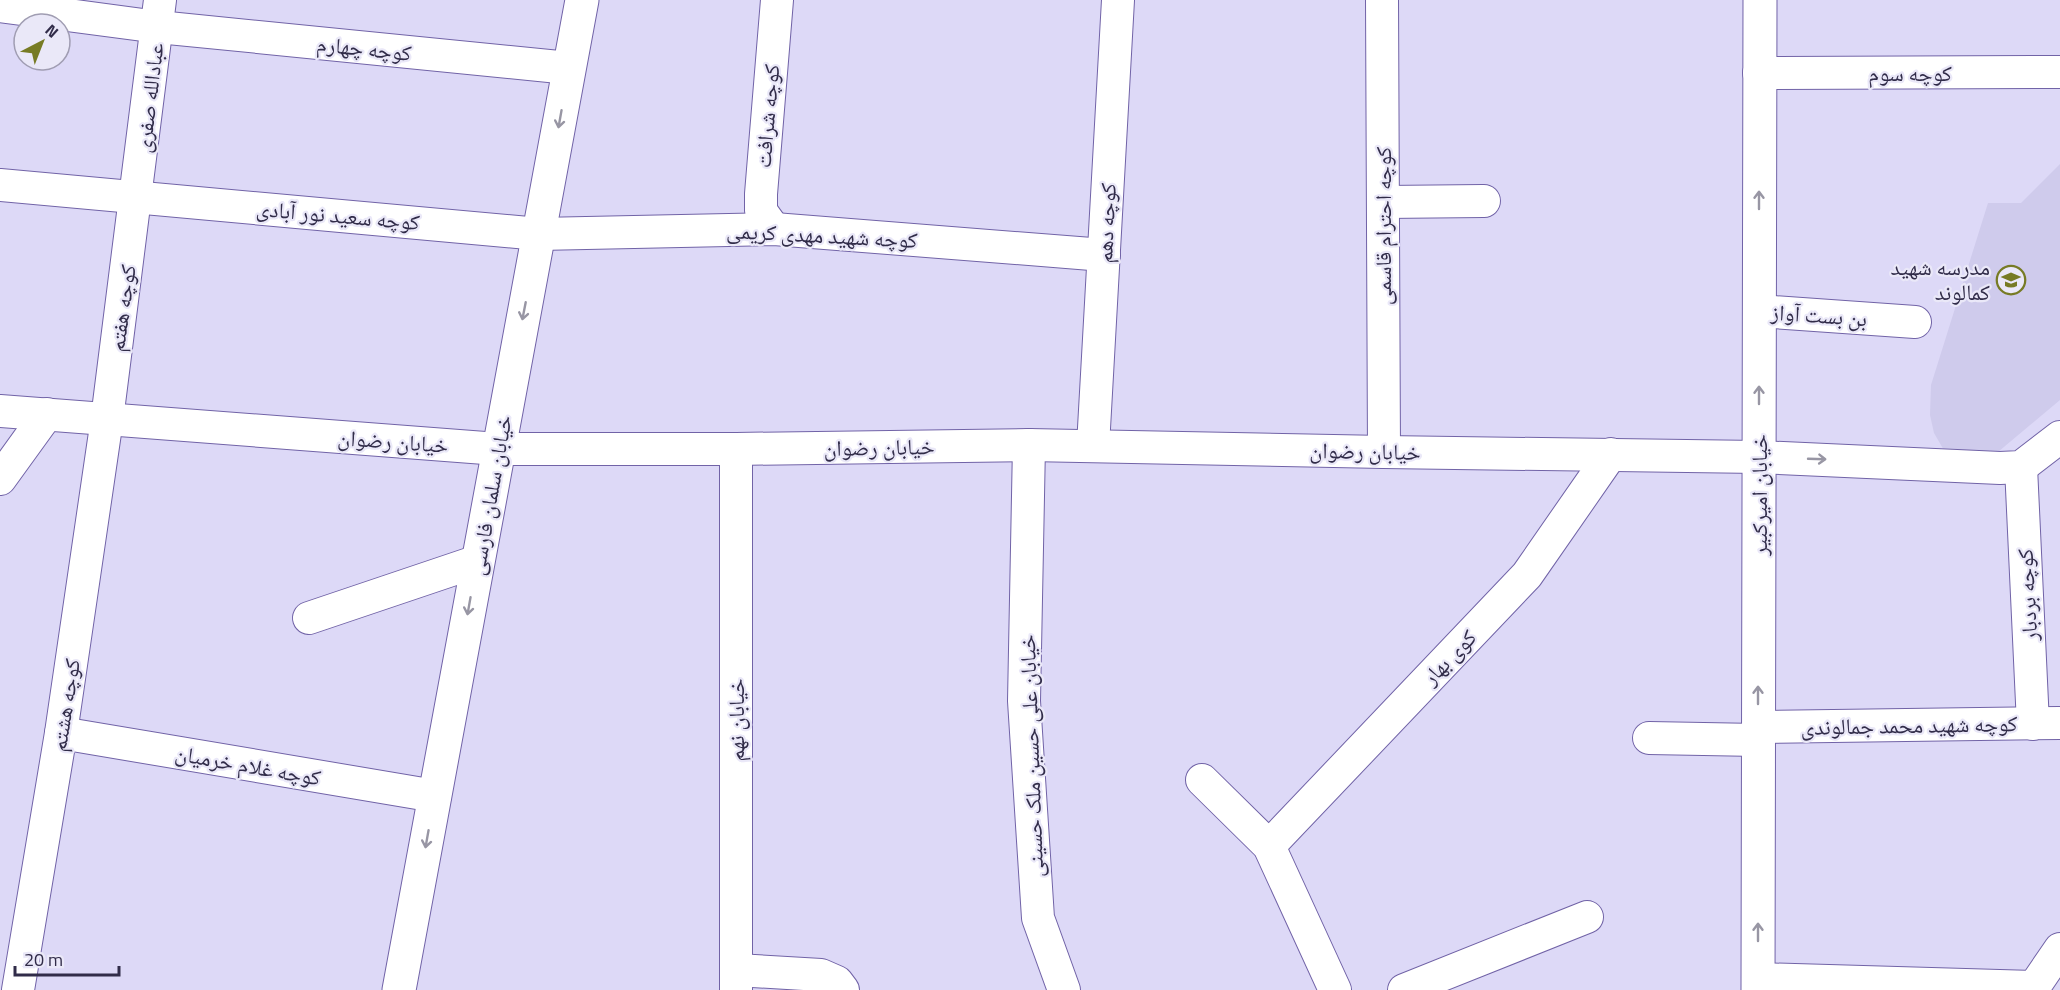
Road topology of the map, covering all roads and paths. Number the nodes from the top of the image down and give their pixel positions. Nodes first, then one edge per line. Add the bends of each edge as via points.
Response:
1 (582, 0) edge
2 (777, 0) edge
3 (1118, 0) edge
4 (1382, 0) edge
5 (1760, 0) edge
6 (0, 6) edge
7 (159, 14) edge
8 (569, 68) junction
9 (2060, 72) edge
10 (1759, 73) junction
11 (0, 185) edge
12 (137, 197) junction
13 (1484, 201) dead end
14 (1384, 202) junction
15 (774, 229) junction
16 (539, 234) junction
17 (1104, 255) junction
18 (1759, 312) junction
19 (1915, 322) dead end
20 (0, 411) edge
21 (47, 414) junction
22 (107, 419) junction
23 (2060, 437) edge
24 (1029, 445) junction
25 (1093, 446) junction
26 (498, 449) junction
27 (736, 449) junction
28 (1384, 452) junction
29 (1611, 454) junction
30 (1759, 457) junction
31 (2021, 467) junction
32 (0, 479) edge
33 (478, 561) junction
34 (309, 618) dead end
35 (2046, 723) edge
36 (61, 733) junction
37 (1758, 734) junction
38 (1649, 738) dead end
39 (1202, 780) dead end
40 (435, 796) junction
41 (1269, 846) junction
42 (1587, 917) dead end
43 (2060, 949) edge
44 (736, 980) edge
45 (1758, 984) edge
46 (2036, 984) edge
47 (18, 990) edge
48 (399, 990) edge
49 (843, 990) edge
50 (1064, 990) edge
51 (1335, 990) edge
52 (1404, 990) edge

1 - 8 street, خیابان سلمان فارسی
2 - 15 street, کوچه شرافت via 760,194 761,212
3 - 17 street, کوچه دهم
4 - 14 street, کوچه احترام قاسمی
5 - 10 street, خیابان امیرکبیر
6 - 7 street, کوچه چهارم
7 - 8 street, کوچه چهارم
7 - 12 street, عبادالله صفری
8 -> 16 street, خیابان سلمان فارسی
9 - 10 street, کوچه سوم
18 -> 10 street, خیابان امیرکبیر
11 - 12 street, کوچه سعید نور آبادی
12 - 16 street, کوچه سعید نور آبادی
12 - 22 street, کوچه هفتم
13 - 14 street
14 - 28 street, کوچه احترام قاسمی
15 - 16 street, کوچه شهید مهدی کریمی
15 - 17 street, کوچه شهید مهدی کریمی
16 -> 26 street, خیابان سلمان فارسی
17 - 25 street, کوچه دهم
18 - 19 street, بن بست آواز
30 -> 18 street, خیابان امیرکبیر
20 - 21 street, خیابان رضوان
21 - 22 street, خیابان رضوان
21 - 32 street
22 - 26 street, خیابان رضوان
22 - 36 street, کوچه هشتم
23 - 31 street
24 - 25 street, خیابان رضوان
24 - 27 street, خیابان رضوان
24 - 50 street, خیابان علی حسین ملک حسینی via 1024,701 1038,918
25 - 28 street, خیابان رضوان
26 - 27 street, خیابان رضوان
26 - 33 street, خیابان سلمان فارسی
27 - 44 street, خیابان نهم
28 - 29 street, خیابان رضوان
29 - 30 street, خیابان رضوان
29 - 41 street, کوی بهار via 1527,575
30 -> 31 street, خیابان رضوان
37 -> 30 street, خیابان امیرکبیر
31 - 35 street, کوچه بردبار
33 - 34 street
33 -> 40 street, خیابان سلمان فارسی
35 - 37 street, کوچه شهید محمد جمالوندی
36 - 40 street, کوچه غلام خرمیان
36 - 47 street, کوچه هشتم
37 - 38 street, کوچه شهید محمد جمالوندی
45 -> 37 street, خیابان امیرکبیر
39 - 41 street
40 -> 48 street, خیابان سلمان فارسی
41 - 51 street
42 - 52 street
43 - 46 street
44 - 49 street via 821,975 837,982
45 - 46 street

